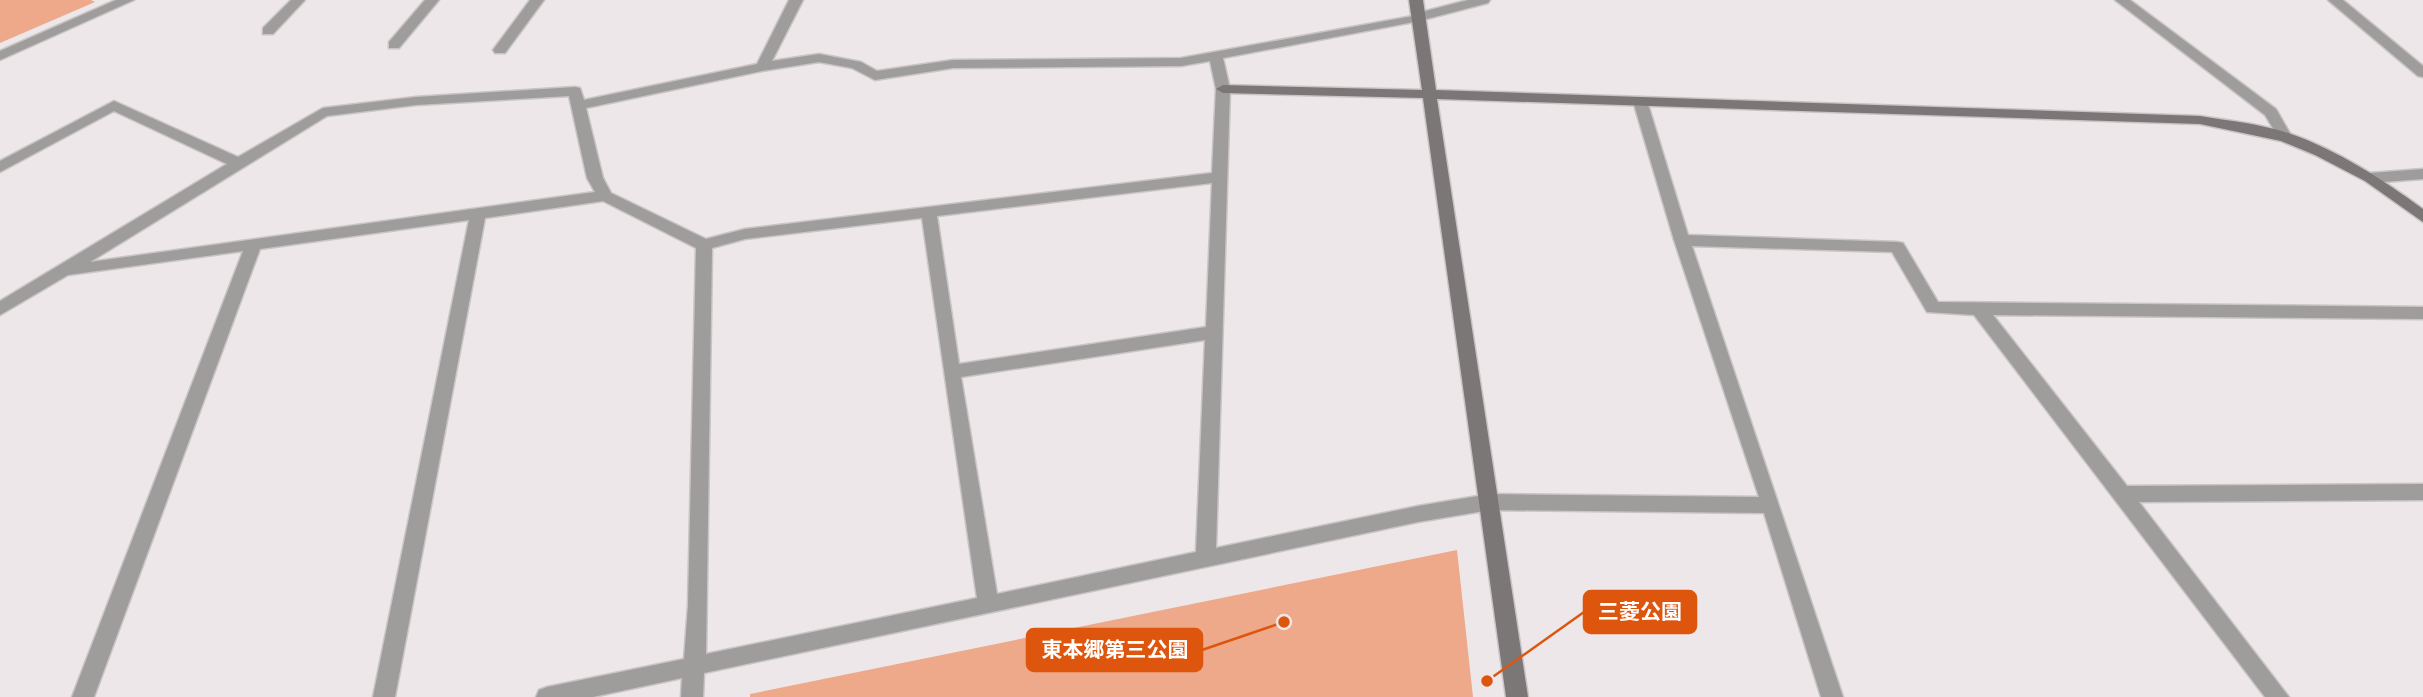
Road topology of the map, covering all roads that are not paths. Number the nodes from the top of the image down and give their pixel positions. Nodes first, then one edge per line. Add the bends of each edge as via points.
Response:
1 (127, 0) edge
2 (298, 0) edge
3 (432, 0) edge
4 (537, 0) edge
5 (796, 0) edge
6 (1416, 0) edge
7 (1483, 0) edge
8 (2122, 0) edge
9 (2335, 0) edge
10 (1419, 17) junction
11 (268, 30) dead end
12 (394, 45) dead end
13 (500, 50) dead end
14 (0, 56) edge
15 (1216, 57) junction
16 (762, 67) junction
17 (2423, 73) edge
18 (1223, 89) junction
19 (1431, 96) junction
20 (1640, 101) junction
21 (580, 105) junction
22 (2285, 137) junction
23 (238, 163) junction
24 (0, 167) edge
25 (2423, 174) edge
26 (1220, 177) junction
27 (2370, 178) junction
28 (605, 196) junction
29 (478, 212) junction
30 (929, 212) junction
31 (2423, 217) edge
32 (1682, 240) junction
33 (704, 245) junction
34 (253, 246) junction
35 (62, 270) junction
36 (0, 309) edge
37 (1979, 309) junction
38 (2423, 313) edge
39 (1214, 332) junction
40 (951, 372) junction
41 (2423, 492) edge
42 (2121, 494) junction
43 (1490, 502) junction
44 (1772, 505) junction
45 (1206, 559) junction
46 (988, 605) junction
47 (694, 668) junction
48 (83, 697) edge
49 (384, 697) edge
50 (547, 697) edge
51 (692, 697) edge
52 (1517, 697) edge
53 (1832, 697) edge
54 (2278, 697) edge

1 - 14 street
2 - 11 street
3 - 12 street
4 - 13 street
5 - 16 street
6 - 10 street
7 - 10 street
8 - 22 street via 2271,112
9 - 17 street
10 - 15 street
10 - 19 street
15 - 16 street via 1181,62 953,64 875,76 856,65 820,58
15 - 18 street
16 - 21 street
18 - 19 street
18 - 26 street
19 - 20 street
19 - 43 street
20 - 22 street via 2200,120
20 - 32 street
21 - 23 street via 575,91 323,112
21 - 28 street via 596,178
22 - 27 street
23 - 24 street via 114,105
23 - 35 street
25 - 27 street
26 - 30 street
26 - 39 street
27 - 31 street
28 - 29 street
28 - 33 street
29 - 34 street
29 - 49 street
30 - 33 street via 745,234
30 - 40 street
32 - 37 street via 1897,247 1933,308
32 - 44 street
33 - 47 street
34 - 35 street
34 - 48 street
35 - 36 street
37 - 38 street
37 - 42 street
39 - 40 street
39 - 45 street
40 - 46 street
41 - 42 street
42 - 54 street
43 - 44 street
43 - 45 street
43 - 52 street
44 - 53 street
45 - 46 street
46 - 47 street
47 - 50 street
47 - 51 street

